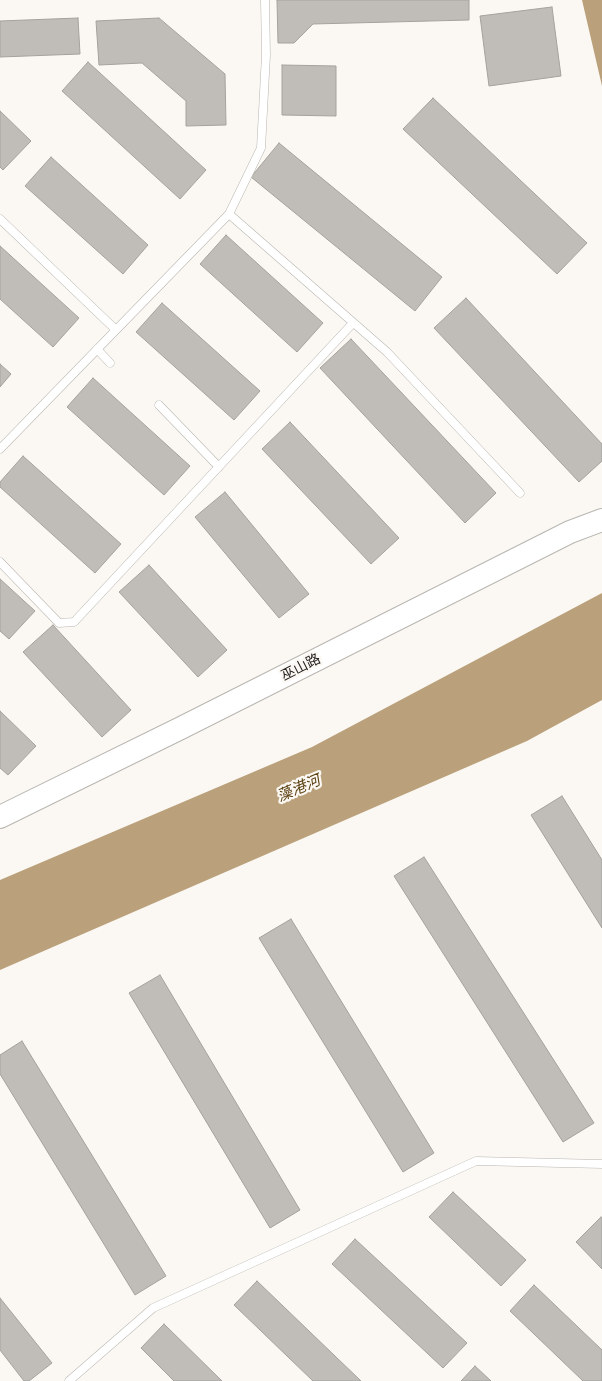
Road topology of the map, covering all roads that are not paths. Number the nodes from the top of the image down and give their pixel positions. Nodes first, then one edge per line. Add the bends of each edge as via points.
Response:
1 (265, 0) edge
2 (229, 214) junction
3 (0, 220) edge
4 (353, 323) junction
5 (116, 330) junction
6 (97, 350) junction
7 (110, 363) dead end
8 (159, 405) dead end
9 (0, 449) edge
10 (218, 467) junction
11 (520, 493) dead end
12 (602, 520) edge
13 (0, 562) edge
14 (0, 817) edge
15 (602, 1164) edge
16 (69, 1381) edge

1 - 2 lane via 266,55 260,148
2 - 4 lane
2 - 5 lane
3 - 5 lane
4 - 10 lane
4 - 11 lane via 387,352
5 - 6 lane
6 - 7 lane
6 - 9 lane
8 - 10 lane
10 - 13 lane via 74,622 59,623
12 - 14 street, 巫山路 via 570,532
15 - 16 lane via 476,1161 153,1308

